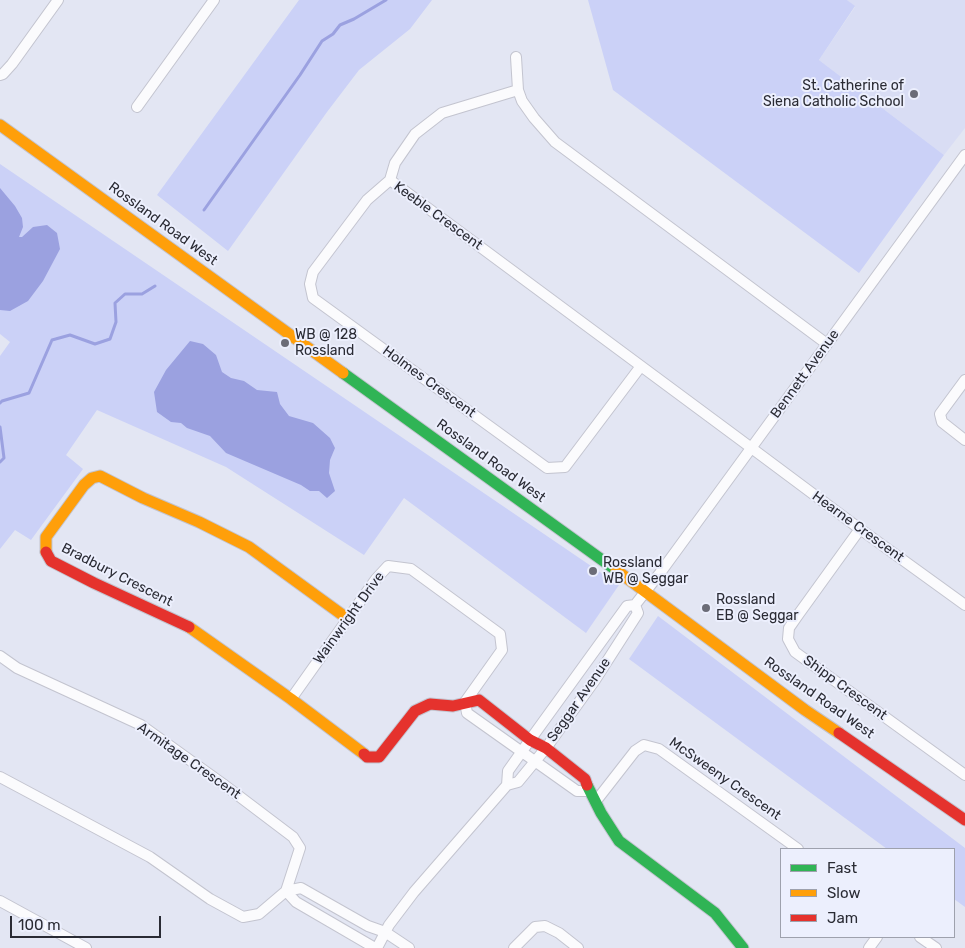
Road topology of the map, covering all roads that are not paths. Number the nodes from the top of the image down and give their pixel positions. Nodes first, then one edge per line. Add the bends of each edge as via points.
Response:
1 (58, 0) edge
2 (214, 0) edge
3 (516, 57) dead end
4 (0, 75) edge
5 (518, 90) junction
6 (137, 107) dead end
7 (0, 126) edge
8 (965, 155) edge
9 (390, 180) junction
10 (827, 344) junction
11 (641, 366) junction
12 (965, 380) edge
13 (965, 440) edge
14 (752, 448) junction
15 (860, 529) junction
16 (645, 592) junction
17 (964, 603) edge
18 (634, 605) junction
19 (348, 619) junction
20 (0, 656) edge
21 (291, 699) junction
22 (465, 702) junction
23 (530, 740) junction
24 (546, 748) junction
25 (521, 752) junction
26 (535, 762) junction
27 (965, 775) edge
28 (0, 777) edge
29 (507, 785) junction
30 (589, 791) junction
31 (596, 801) junction
32 (965, 820) edge
33 (797, 848) edge
34 (286, 891) junction
35 (0, 901) edge
36 (385, 932) junction
37 (921, 938) edge
38 (86, 948) edge
39 (376, 948) edge
40 (409, 948) edge
41 (514, 948) edge
42 (578, 948) edge
43 (743, 948) edge
44 (936, 948) edge

1 - 4 street via 12,64
2 - 6 street
3 - 5 street
5 - 9 street, Keeble Crescent via 442,112 414,134 395,163
5 - 10 street via 534,118 555,142
7 - 16 street, Rossland Road West
8 - 10 street, Bennett Avenue
9 - 11 street, Keeble Crescent
9 - 11 street, Holmes Crescent via 366,200 313,272 310,284 313,298 547,468 565,468
10 - 14 street, Bennett Avenue
11 - 14 street, Keeble Crescent
12 - 13 street via 940,414 942,422
14 - 15 street, Hearne Crescent
14 - 16 street, Bennett Avenue
15 - 17 street, Hearne Crescent
15 - 27 street, Shipp Crescent via 798,614 789,628 788,639 796,652
16 - 18 street, Seggar Avenue
16 - 32 street, Rossland Road West via 806,710
18 - 23 street, Seggar Avenue via 627,606
18 - 24 street, Seggar Avenue via 638,612
19 - 21 street, Wainwright Drive
19 - 21 street, Bradbury Crescent via 249,547 100,476 84,485 46,537 45,551 52,561 189,627
19 - 22 street, Wainwright Drive via 388,566 411,569 500,634 502,650
20 - 34 street, Armitage Crescent via 17,668 141,725 293,837 300,848
21 - 22 street, Bradbury Crescent via 367,757 379,757 415,711 430,704 453,706
22 - 23 street, Bradbury Crescent via 479,700
22 - 25 street via 467,713
23 - 24 street, Bradbury Crescent
23 - 25 street, Seggar Avenue
24 - 26 street, Seggar Avenue
24 - 30 street via 585,779
25 - 26 street
25 - 29 street, Seggar Avenue via 508,771
26 - 29 street, Seggar Avenue via 518,782
26 - 30 street via 577,791
28 - 34 street via 150,856 210,899 243,917 259,914
29 - 36 street, Seggar Avenue via 414,892
30 - 31 street
31 - 33 street, McSweeny Crescent via 635,751 644,745 659,749
31 - 43 street via 619,841 715,913
34 - 36 street via 301,888 368,926
34 - 39 street via 296,902
35 - 38 street
36 - 39 street, Seggar Avenue
36 - 40 street
37 - 44 street
41 - 42 street via 535,927 546,926

